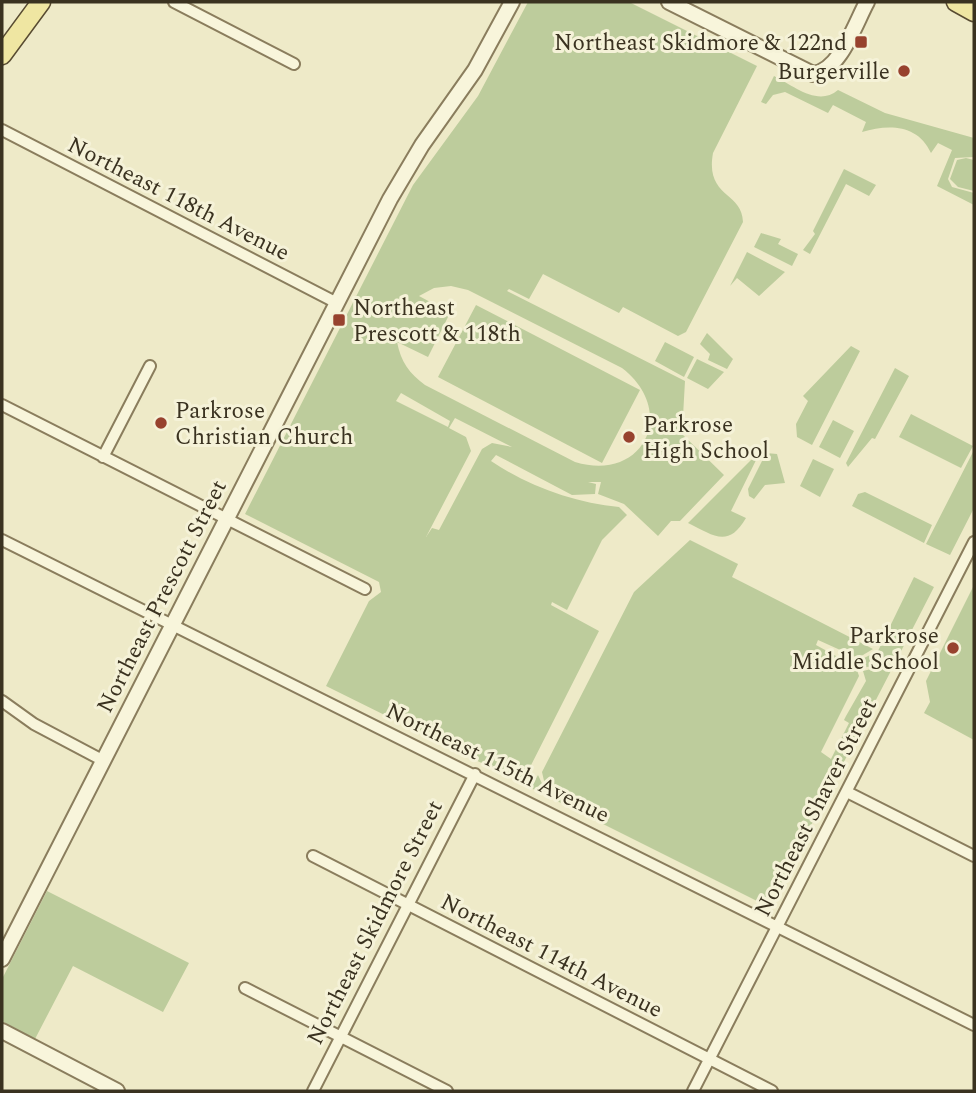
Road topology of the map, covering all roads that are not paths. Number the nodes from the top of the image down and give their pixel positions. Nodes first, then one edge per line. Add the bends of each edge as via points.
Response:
1 (41, 2) edge
2 (174, 2) edge
3 (512, 2) edge
4 (669, 2) edge
5 (867, 2) edge
6 (956, 2) edge
7 (974, 12) edge
8 (2, 55) edge
9 (294, 64) dead end
10 (2, 130) edge
11 (337, 303) junction
12 (150, 366) dead end
13 (2, 405) edge
14 (103, 457) junction
15 (227, 517) junction
16 (2, 540) edge
17 (974, 542) edge
18 (365, 589) dead end
19 (172, 624) junction
20 (2, 701) edge
21 (102, 760) junction
22 (475, 774) junction
23 (847, 792) junction
24 (313, 856) dead end
25 (974, 856) edge
26 (408, 905) junction
27 (779, 925) junction
28 (2, 959) edge
29 (245, 988) dead end
30 (974, 1025) edge
31 (2, 1031) edge
32 (341, 1037) junction
33 (710, 1059) junction
34 (117, 1091) edge
35 (313, 1091) edge
36 (447, 1091) edge
37 (693, 1091) edge
38 (772, 1091) edge

1 - 8 main road
2 - 9 street
3 - 11 street, Northeast Prescott Street via 475,70 411,162
4 - 5 street via 806,72 821,73 836,58
6 - 7 main road
10 - 11 street, Northeast 118th Avenue
11 - 15 street, Northeast Prescott Street
12 - 14 street
13 - 14 street
14 - 15 street
15 - 18 street
15 - 19 street, Northeast Prescott Street
16 - 19 street, Northeast 115th Avenue
17 - 23 street, Northeast Shaver Street
19 - 21 street, Northeast Prescott Street
19 - 22 street, Northeast 115th Avenue
20 - 21 street via 34,724
21 - 28 street, Northeast Prescott Street
22 - 26 street, Northeast Skidmore Street
22 - 27 street, Northeast 115th Avenue
23 - 25 street
23 - 27 street, Northeast Shaver Street
24 - 26 street, Northeast 114th Avenue
26 - 32 street, Northeast Skidmore Street
26 - 33 street, Northeast 114th Avenue
27 - 30 street, Northeast 115th Avenue
27 - 33 street, Northeast Shaver Street
29 - 32 street
31 - 34 street
32 - 35 street, Northeast Skidmore Street
32 - 36 street
33 - 37 street, Northeast Shaver Street
33 - 38 street, Northeast 114th Avenue

